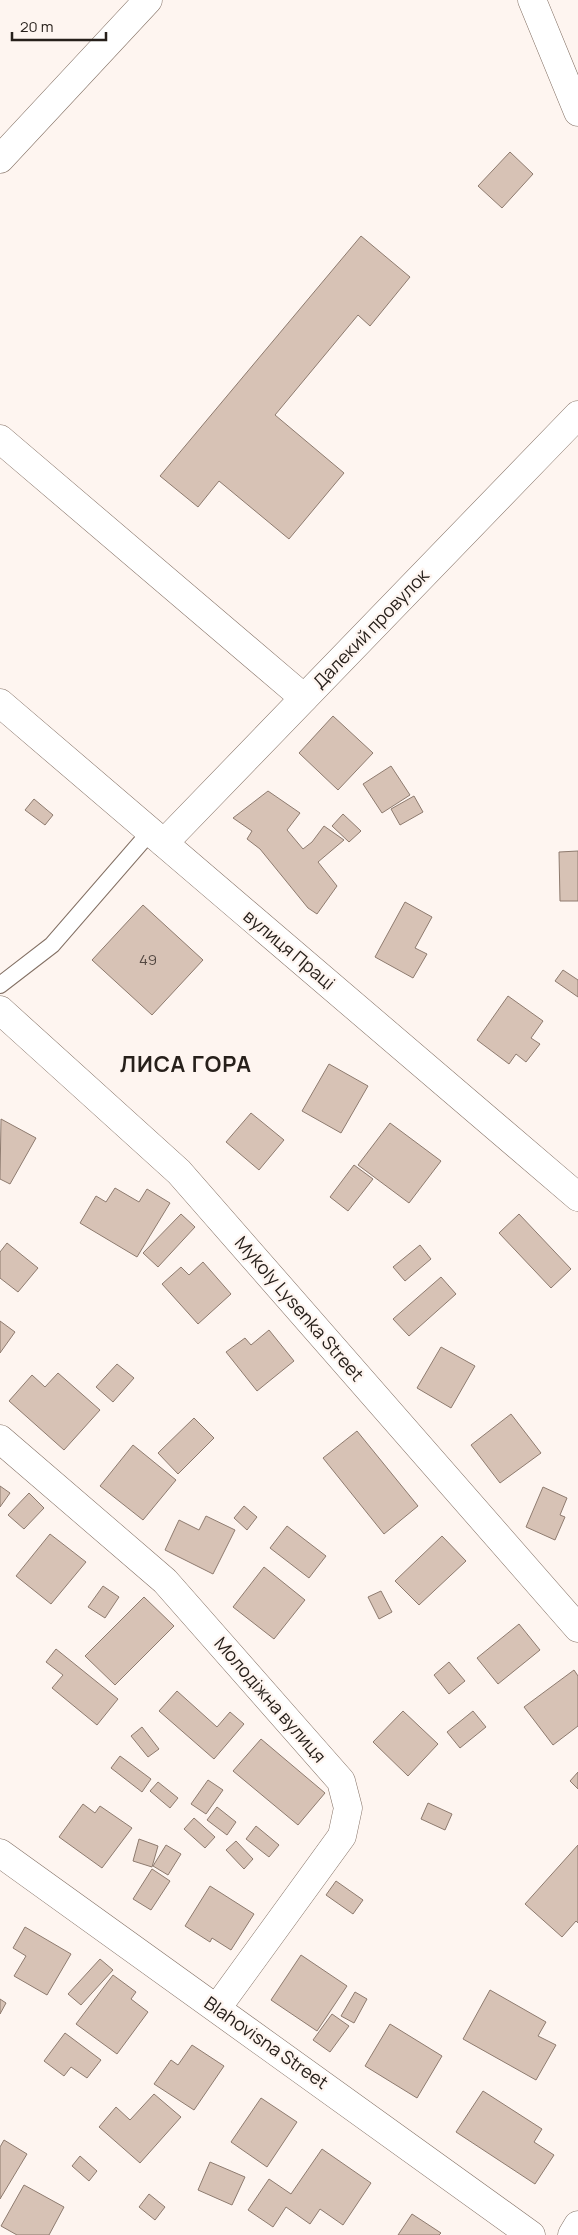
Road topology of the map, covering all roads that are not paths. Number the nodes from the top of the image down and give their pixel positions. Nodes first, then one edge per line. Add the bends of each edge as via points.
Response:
1 (148, 0) edge
2 (532, 0) edge
3 (578, 112) edge
4 (0, 159) edge
5 (578, 415) edge
6 (0, 439) edge
7 (304, 698) junction
8 (0, 703) edge
9 (157, 837) junction
10 (0, 985) edge
11 (0, 1010) edge
12 (578, 1197) edge
13 (0, 1439) edge
14 (578, 1628) edge
15 (0, 1853) edge
16 (217, 2008) junction
17 (578, 2225) edge
18 (531, 2235) edge
19 (572, 2235) edge

1 - 4 street
2 - 3 street
5 - 7 street, Далекий провулок
6 - 7 street
7 - 9 street, Далекий провулок
8 - 9 street, вулиця Праці
9 - 10 lane via 52,945
9 - 12 street, вулиця Праці
11 - 14 street, Mykoly Lysenka Street via 179,1172
13 - 16 street, Молодіжна вулиця via 164,1581 341,1781 348,1808 342,1836
15 - 16 street, Blahovisna Street
16 - 18 street, Blahovisna Street
17 - 19 street

